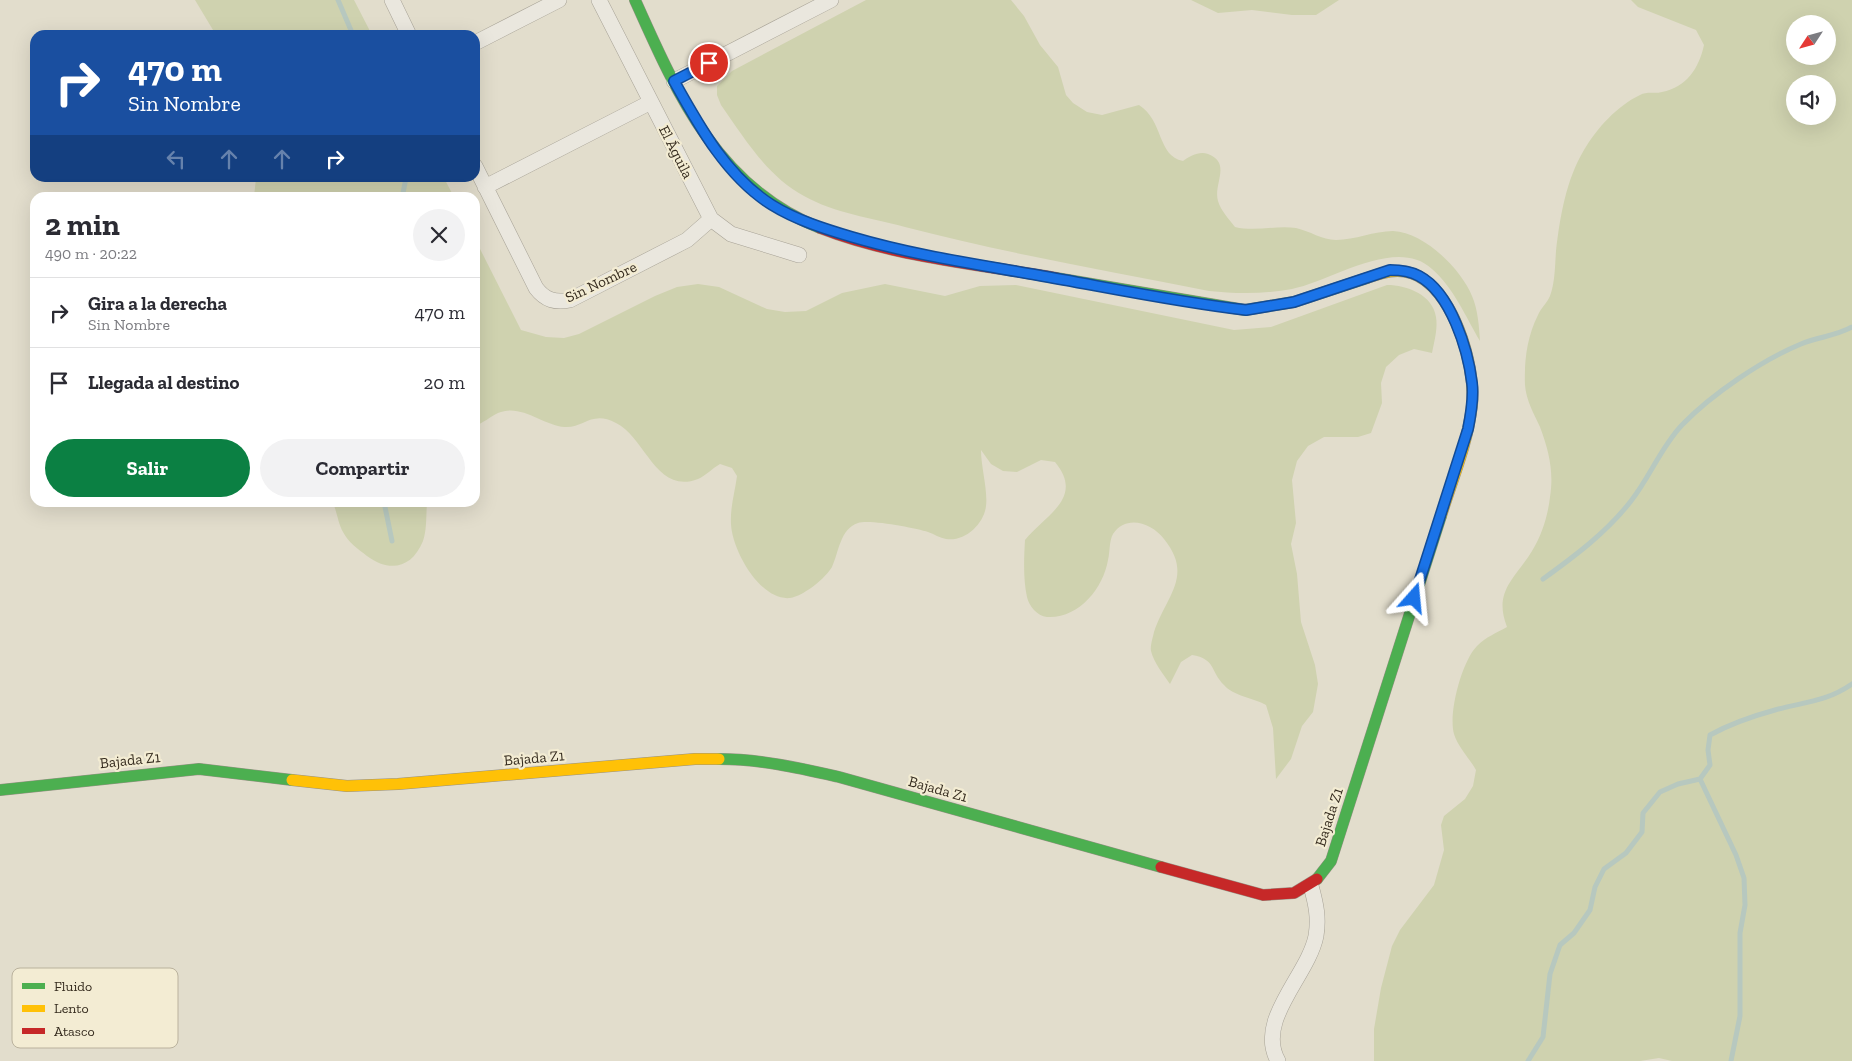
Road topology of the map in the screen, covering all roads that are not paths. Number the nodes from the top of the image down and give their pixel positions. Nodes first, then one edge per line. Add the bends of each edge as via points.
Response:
1 (392, 0) edge
2 (559, 0) edge
3 (599, 0) edge
4 (635, 0) edge
5 (831, 0) edge
6 (407, 30) edge
7 (480, 40) edge
8 (674, 81) junction
9 (651, 102) junction
10 (480, 176) edge
11 (485, 187) junction
12 (711, 219) junction
13 (799, 255) dead end
14 (0, 790) edge
15 (1311, 886) junction
16 (1278, 1061) edge

1 - 6 street
2 - 7 street
3 - 9 street, El Águila
4 - 8 street
5 - 8 street
8 - 15 street, Bajada Z1 via 710,141 751,189 772,205 806,222 883,246 1246,310 1294,302 1390,270 1420,276 1434,288 1457,325 1467,357 1472,384 1468,429 1331,861
9 - 11 street
9 - 12 street, El Águila
10 - 11 street, Sin Nombre
11 - 12 street, Sin Nombre via 536,288 542,296 560,302 570,300 687,240
12 - 13 street, El Águila via 731,234
14 - 15 street, Bajada Z1 via 199,769 356,786 695,759 743,759 839,777 1263,895 1280,897
15 - 16 street via 1318,910 1315,937 1273,1028 1273,1051

